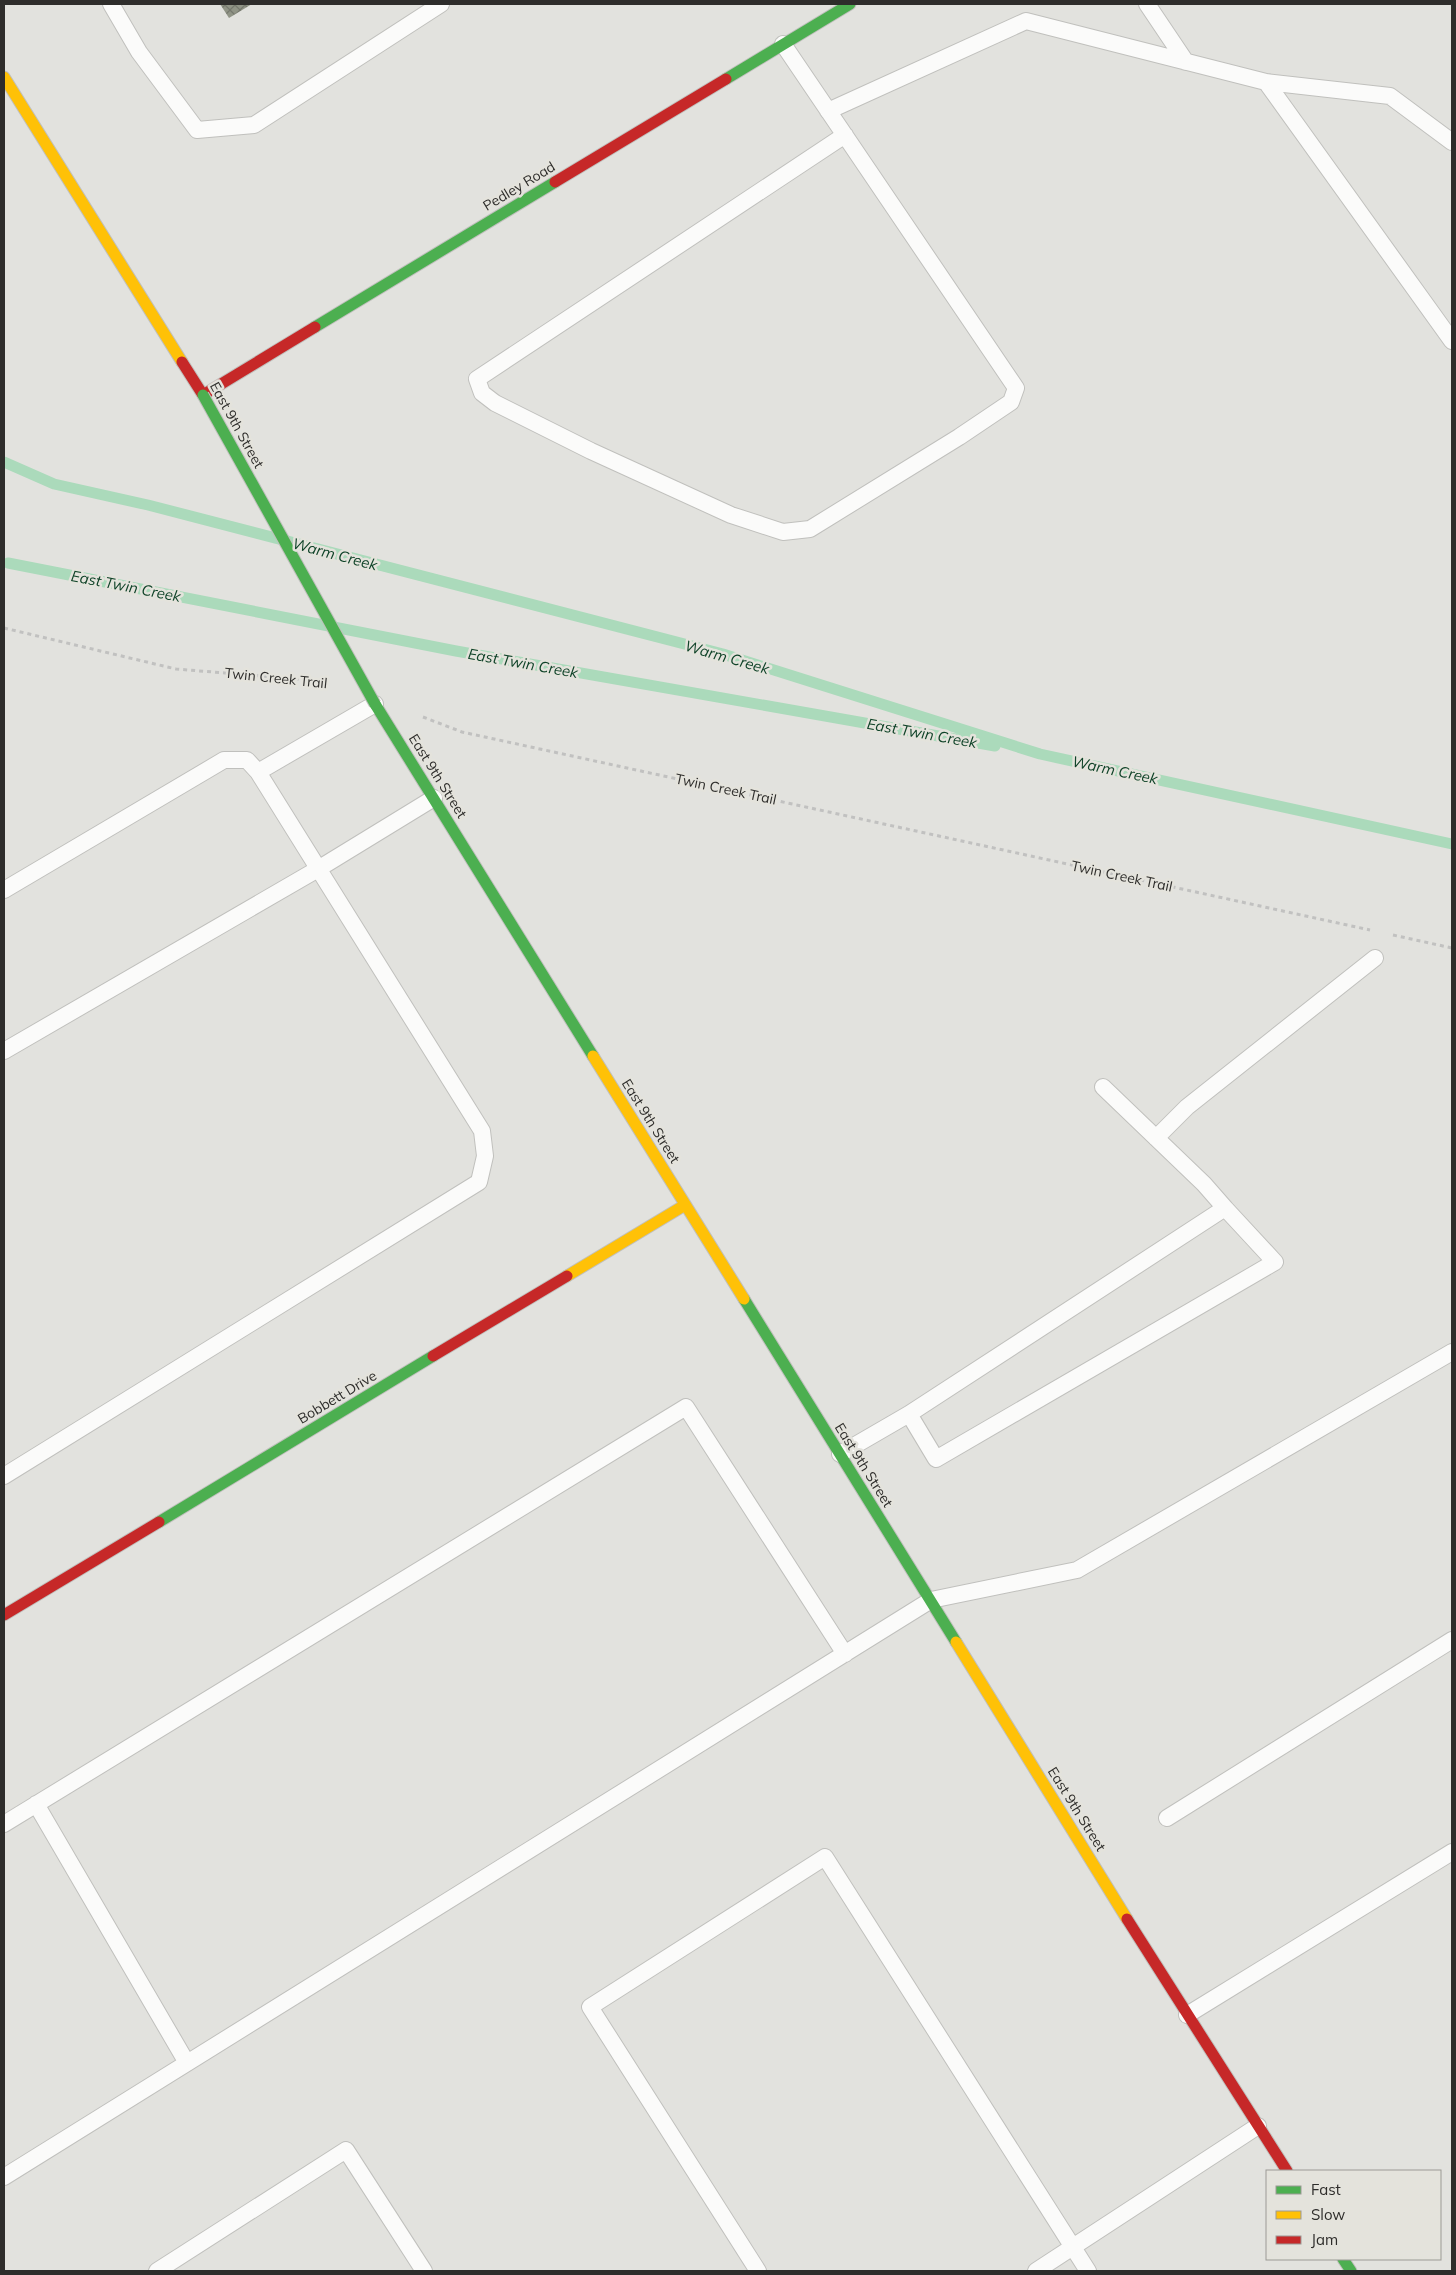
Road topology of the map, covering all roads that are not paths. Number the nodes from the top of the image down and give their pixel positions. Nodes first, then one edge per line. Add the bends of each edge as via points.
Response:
1 (111, 4) edge
2 (441, 4) edge
3 (850, 4) edge
4 (1147, 4) edge
5 (783, 44) junction
6 (1186, 62) junction
7 (4, 77) edge
8 (1266, 82) junction
9 (828, 111) junction
10 (845, 135) junction
11 (1452, 142) edge
12 (1452, 341) edge
13 (203, 395) junction
14 (375, 704) junction
15 (258, 772) junction
16 (434, 798) junction
17 (318, 869) junction
18 (4, 890) edge
19 (1375, 958) dead end
20 (4, 1052) edge
21 (1103, 1088) dead end
22 (1156, 1138) junction
23 (686, 1205) junction
24 (1225, 1208) junction
25 (1452, 1352) edge
26 (909, 1414) junction
27 (840, 1454) junction
28 (4, 1476) edge
29 (931, 1600) junction
30 (4, 1615) edge
31 (1452, 1640) edge
32 (845, 1654) junction
33 (36, 1804) junction
34 (1167, 1818) dead end
35 (4, 1824) edge
36 (1452, 1852) edge
37 (1187, 2015) junction
38 (187, 2063) junction
39 (1258, 2126) junction
40 (1286, 2170) edge
41 (4, 2177) edge
42 (1072, 2247) junction
43 (1344, 2260) edge
44 (157, 2271) edge
45 (424, 2271) edge
46 (758, 2271) edge
47 (1036, 2271) edge
48 (1088, 2271) edge
49 (1351, 2271) edge

1 - 2 lane via 139,52 197,130 254,125
3 - 5 street, Pedley Road
4 - 6 lane
5 - 9 lane
5 - 13 street, Pedley Road
6 - 8 lane
6 - 9 lane via 1026,21
7 - 13 street, East 9th Street
8 - 11 lane via 1390,96
8 - 12 lane
9 - 10 lane
10 - 10 lane via 477,379 482,393 591,451 731,515 783,532 810,528 1011,402 1016,388
13 - 14 street, East 9th Street, bridge
14 - 15 lane
14 - 16 street, East 9th Street
15 - 17 lane
15 - 18 lane via 247,760 224,760
16 - 17 lane
16 - 23 street, East 9th Street
17 - 20 lane
17 - 28 lane via 482,1131 485,1156 479,1182
19 - 22 lane via 1187,1107
21 - 22 lane
22 - 24 lane
23 - 27 street, East 9th Street
23 - 30 street, Bobbett Drive
24 - 26 lane
24 - 26 lane via 1275,1262 936,1459
25 - 29 lane via 1077,1570
26 - 27 lane
27 - 29 street, East 9th Street
29 - 32 lane
29 - 37 street, East 9th Street
31 - 34 lane
32 - 33 lane via 686,1407
32 - 38 lane
33 - 35 lane
33 - 38 lane
36 - 37 lane
37 - 39 street, East 9th Street
38 - 41 lane
39 - 40 street, East 9th Street
39 - 42 lane
42 - 46 lane via 825,1857 590,2006
42 - 47 lane
42 - 48 lane
43 - 49 street
44 - 45 lane via 346,2150

